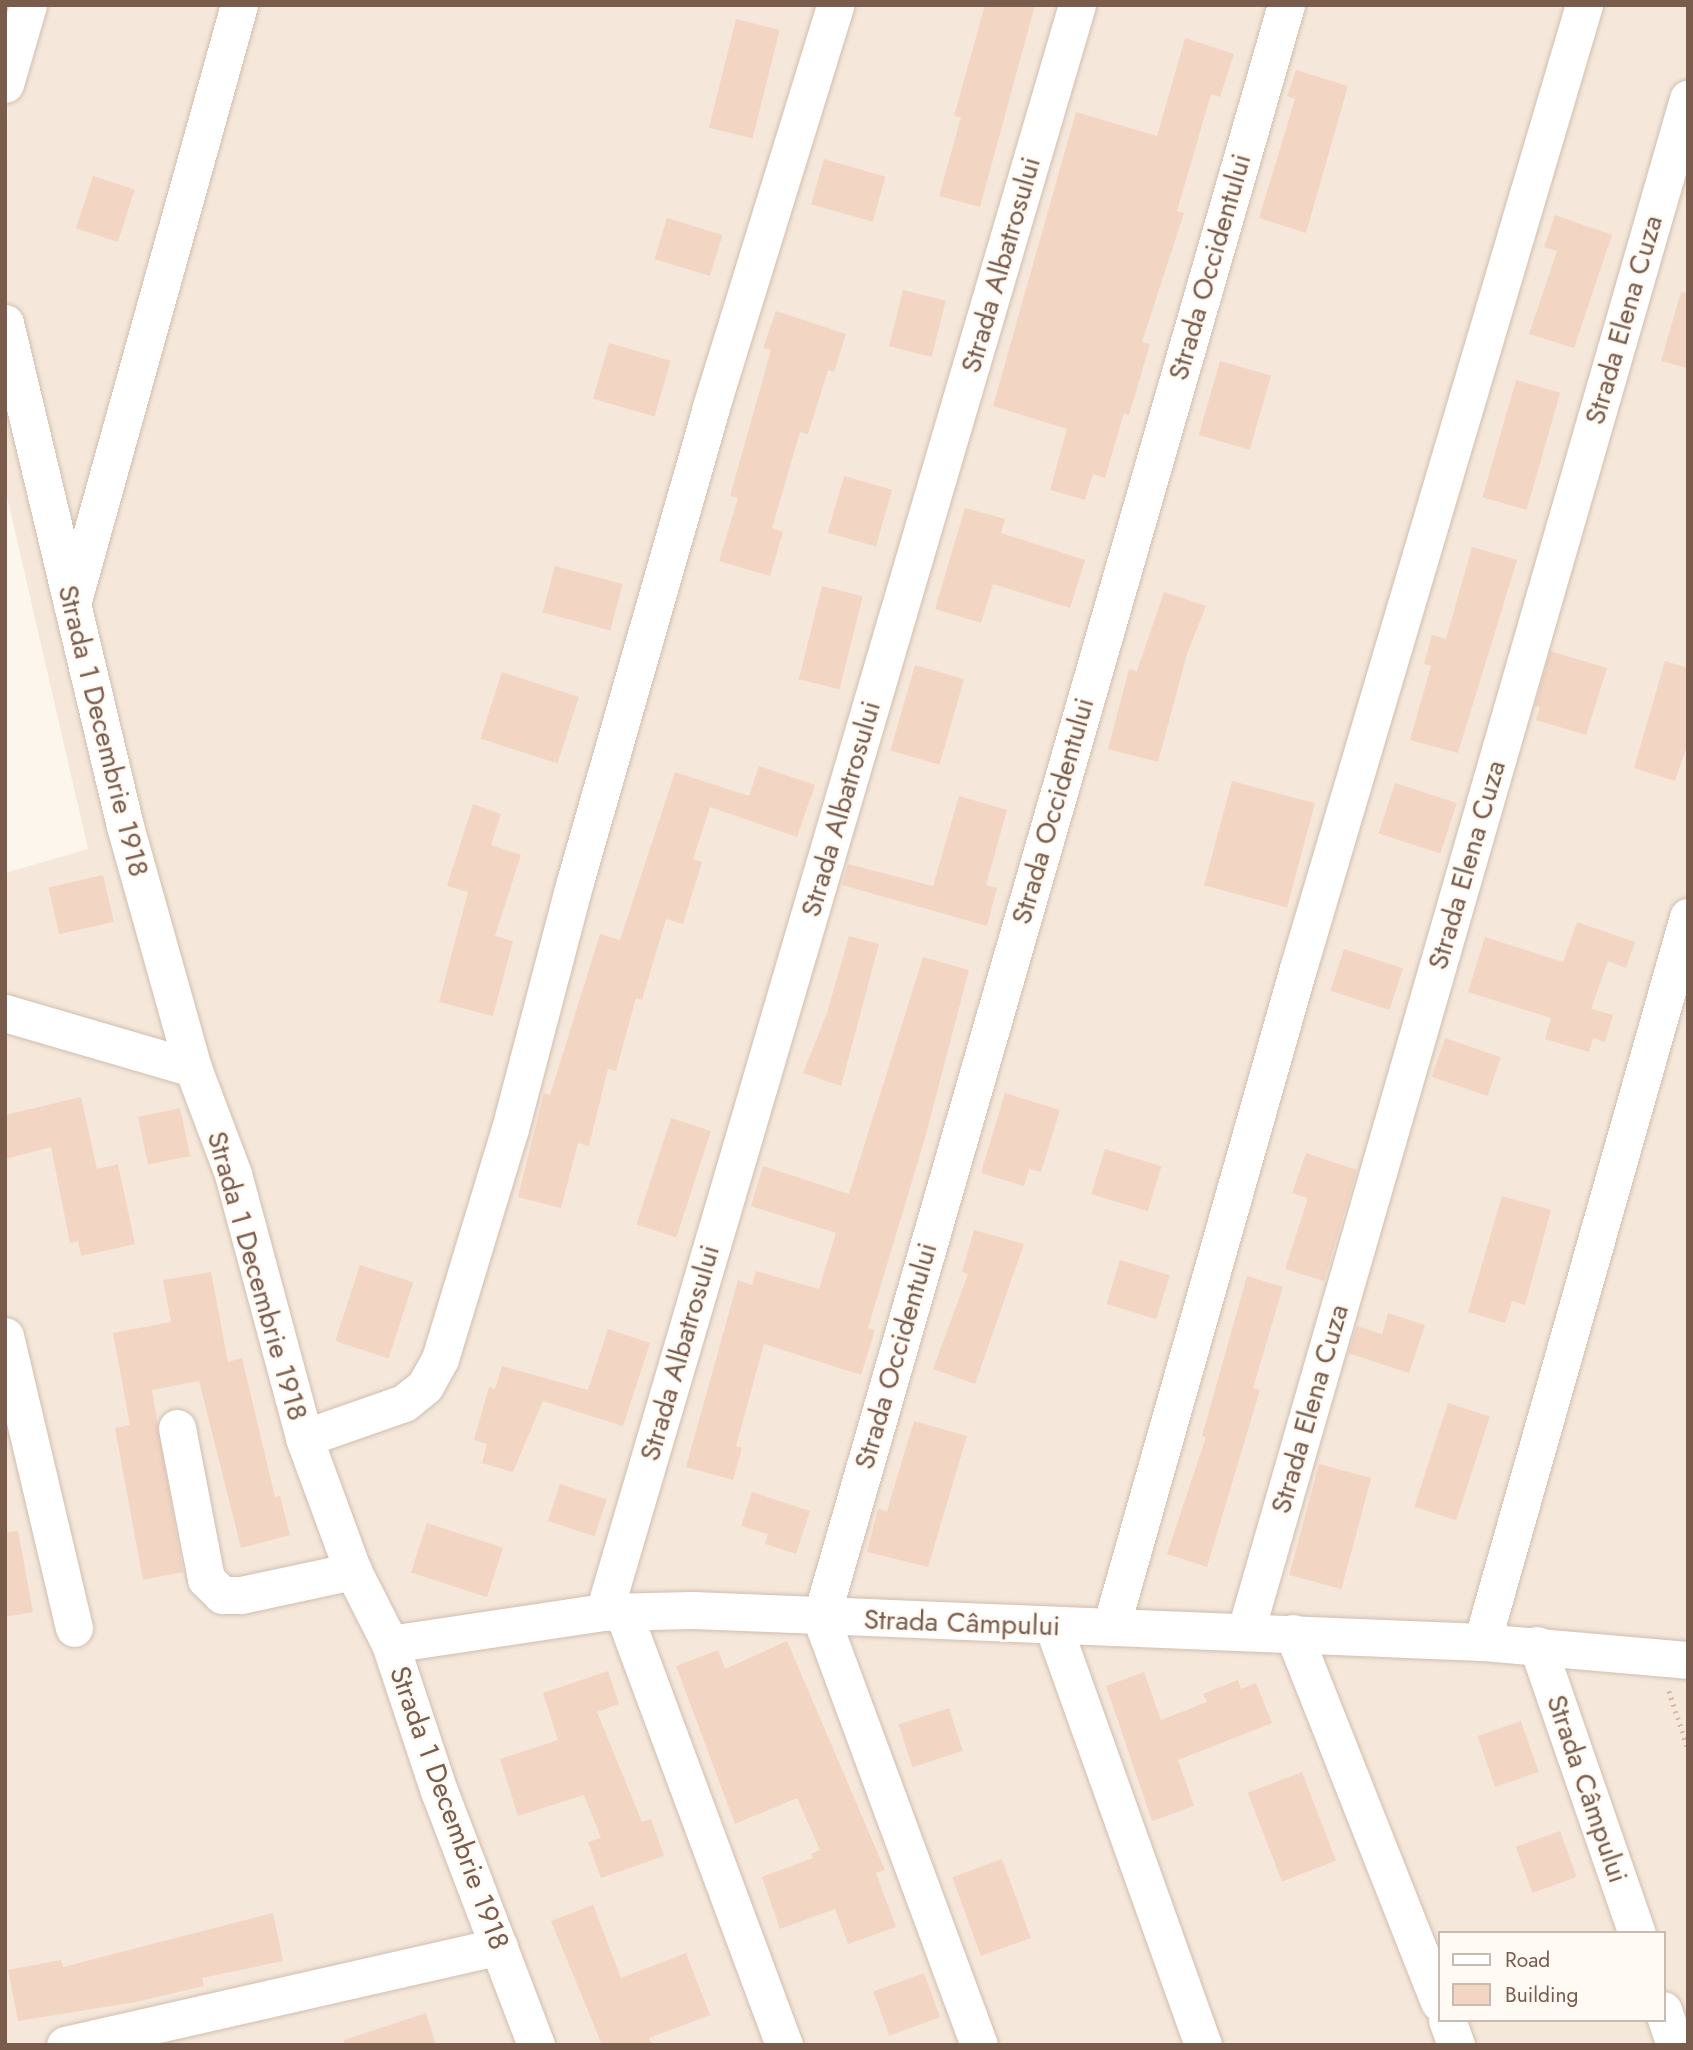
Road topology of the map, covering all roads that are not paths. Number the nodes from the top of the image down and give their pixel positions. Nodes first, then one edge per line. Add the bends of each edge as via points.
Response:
1 (28, 5) edge
2 (239, 5) edge
3 (835, 5) edge
4 (1077, 5) edge
5 (1286, 5) edge
6 (1584, 5) edge
7 (5, 84) edge
8 (1688, 99) edge
9 (5, 323) edge
10 (71, 608) junction
11 (1688, 917) edge
12 (5, 1013) edge
13 (192, 1068) junction
14 (5, 1336) edge
15 (177, 1428) dead end
16 (304, 1438) junction
17 (353, 1571) junction
18 (613, 1612) junction
19 (821, 1618) junction
20 (1053, 1626) junction
21 (1111, 1627) junction
22 (74, 1628) dead end
23 (1246, 1630) junction
24 (1293, 1633) junction
25 (1482, 1642) junction
26 (390, 1644) junction
27 (1537, 1645) junction
28 (1673, 1658) edge
29 (1636, 1931) edge
30 (499, 1946) junction
31 (1438, 1999) edge
32 (1665, 2016) edge
33 (1448, 2022) edge
34 (65, 2045) edge
35 (536, 2045) edge
36 (784, 2045) edge
37 (979, 2045) edge
38 (1203, 2045) edge
39 (1456, 2045) edge
40 (1675, 2045) edge

1 - 7 street
2 - 10 street
3 - 16 street via 710,410 578,869 510,1129 440,1359 425,1386 404,1403
4 - 18 street, Strada Albatrosului
5 - 19 street, Strada Occidentului
6 - 21 street via 1313,919
8 - 23 street, Strada Elena Cuza
9 - 10 street, Strada 1 Decembrie 1918
10 - 13 street, Strada 1 Decembrie 1918
11 - 25 street
12 - 13 street
13 - 16 street, Strada 1 Decembrie 1918 via 233,1174
14 - 22 street
15 - 17 street via 206,1579 222,1595
16 - 17 street, Strada 1 Decembrie 1918
17 - 26 street, Strada 1 Decembrie 1918
18 - 19 street, Strada Câmpului via 693,1610
18 - 26 street, Strada Câmpului
18 - 36 street
19 - 20 street, Strada Câmpului
19 - 37 street
20 - 21 street, Strada Câmpului
20 - 38 street
21 - 23 street, Strada Câmpului
23 - 24 street, Strada Câmpului
24 - 25 street, Strada Câmpului
24 - 31 street
25 - 27 street, Strada Câmpului
26 - 30 street, Strada 1 Decembrie 1918 via 439,1791
27 - 28 street, Strada Câmpului
27 - 29 street, Strada Câmpului
30 - 34 street
30 - 35 street, Strada 1 Decembrie 1918
32 - 40 street
33 - 39 street

